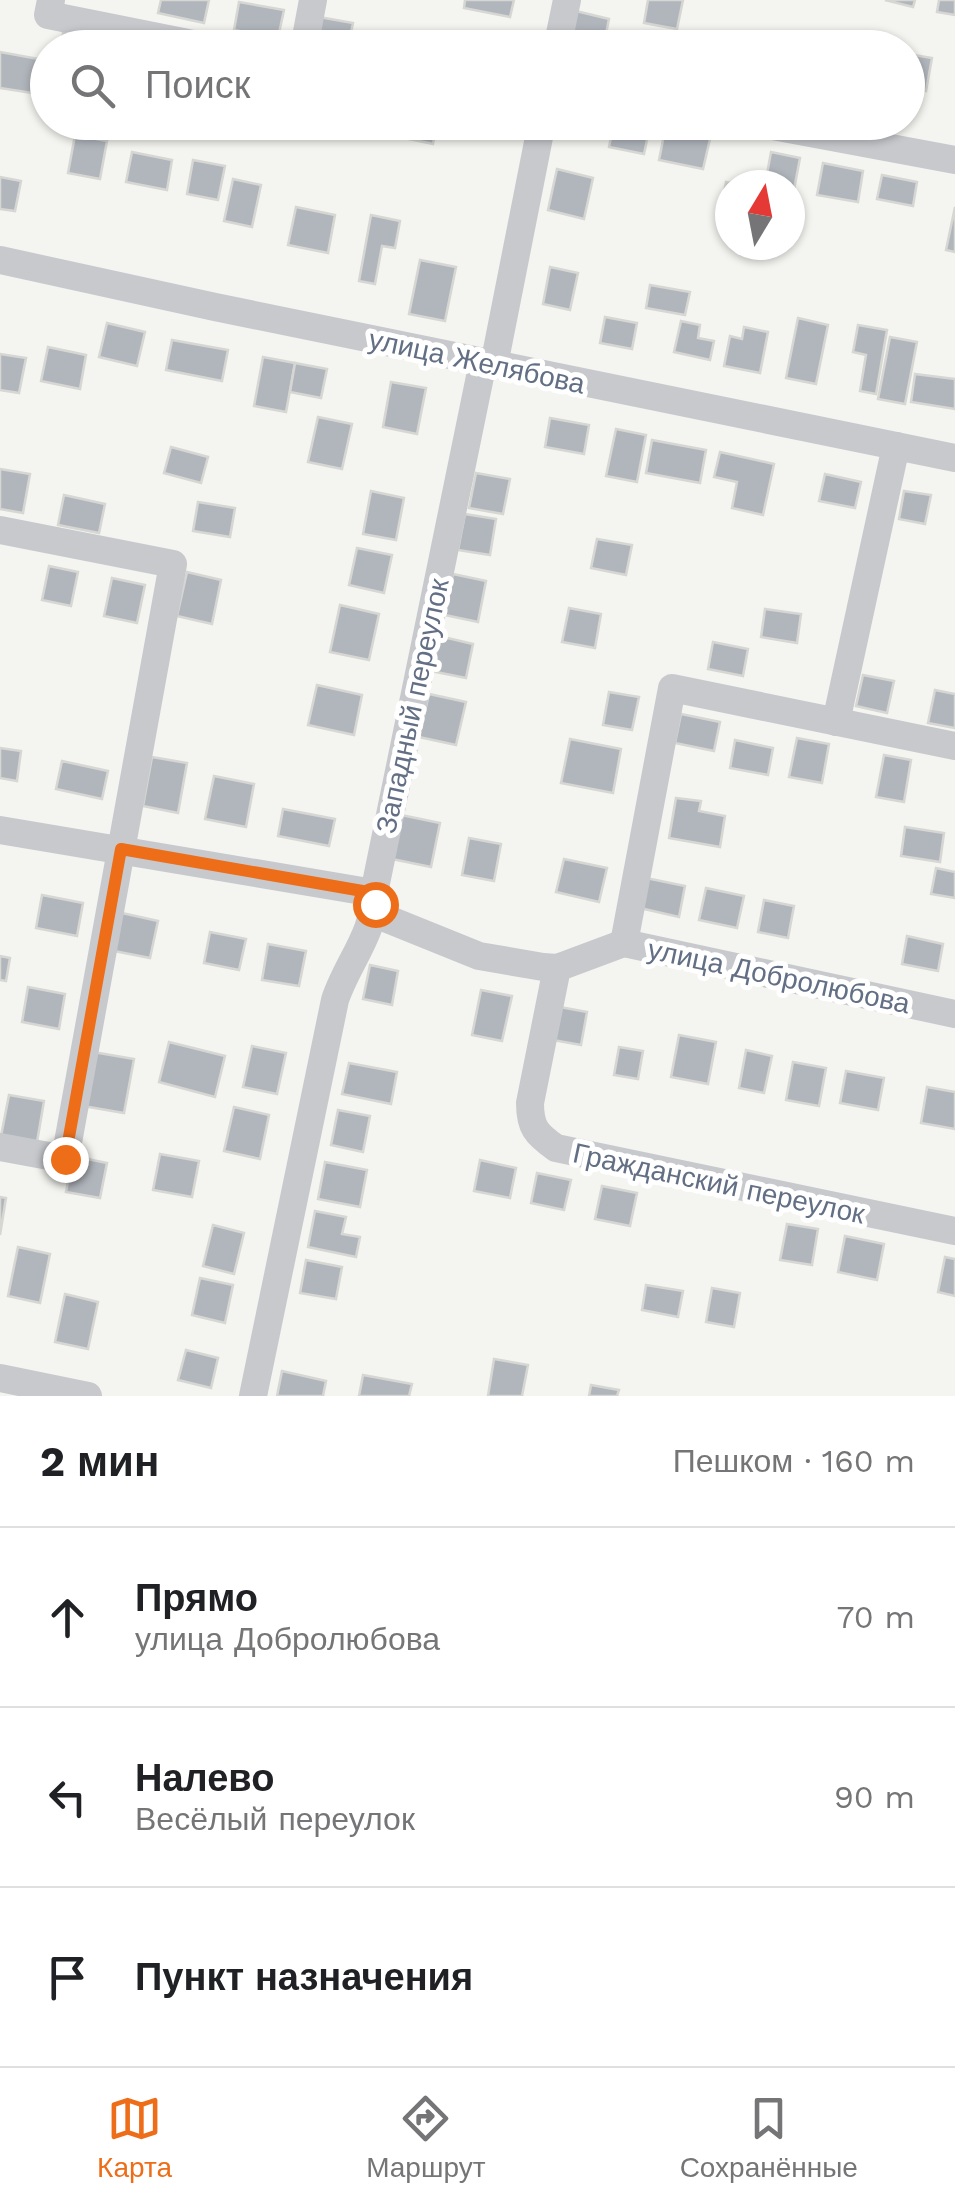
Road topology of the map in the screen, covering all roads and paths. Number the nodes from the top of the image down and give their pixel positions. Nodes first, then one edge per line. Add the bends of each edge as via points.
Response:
1 (50, 0) edge
2 (314, 0) edge
3 (567, 0) edge
4 (120, 30) edge
5 (308, 30) edge
6 (561, 30) edge
7 (538, 140) edge
8 (848, 140) edge
9 (955, 160) edge
10 (0, 260) edge
11 (488, 363) junction
12 (896, 446) junction
13 (955, 458) edge
14 (0, 530) edge
15 (836, 722) junction
16 (955, 746) edge
17 (0, 830) edge
18 (121, 849) junction
19 (375, 904) junction
20 (624, 943) junction
21 (556, 968) junction
22 (955, 1014) edge
23 (0, 1146) edge
24 (955, 1231) edge
25 (0, 1378) edge
26 (88, 1396) edge
27 (253, 1396) edge

1 - 4 street via 48,16
2 - 5 street
3 - 6 street
7 - 11 street, Западный переулок
8 - 9 street
10 - 11 street, улица Желябова
11 - 12 street, улица Желябова
11 - 19 street, Западный переулок
12 - 13 street, улица Желябова
12 - 15 street
14 - 18 street via 173,564
15 - 16 street
15 - 20 street via 672,688
17 - 18 street, улица Добролюбова
18 - 19 street, улица Добролюбова
18 - 23 street via 65,1159
19 - 21 street, улица Добролюбова via 479,956
19 - 27 street, Западный переулок via 336,1000
20 - 21 street, улица Добролюбова
20 - 22 street, улица Добролюбова
21 - 24 street, Гражданский переулок via 530,1103 537,1136 556,1148
25 - 26 street

